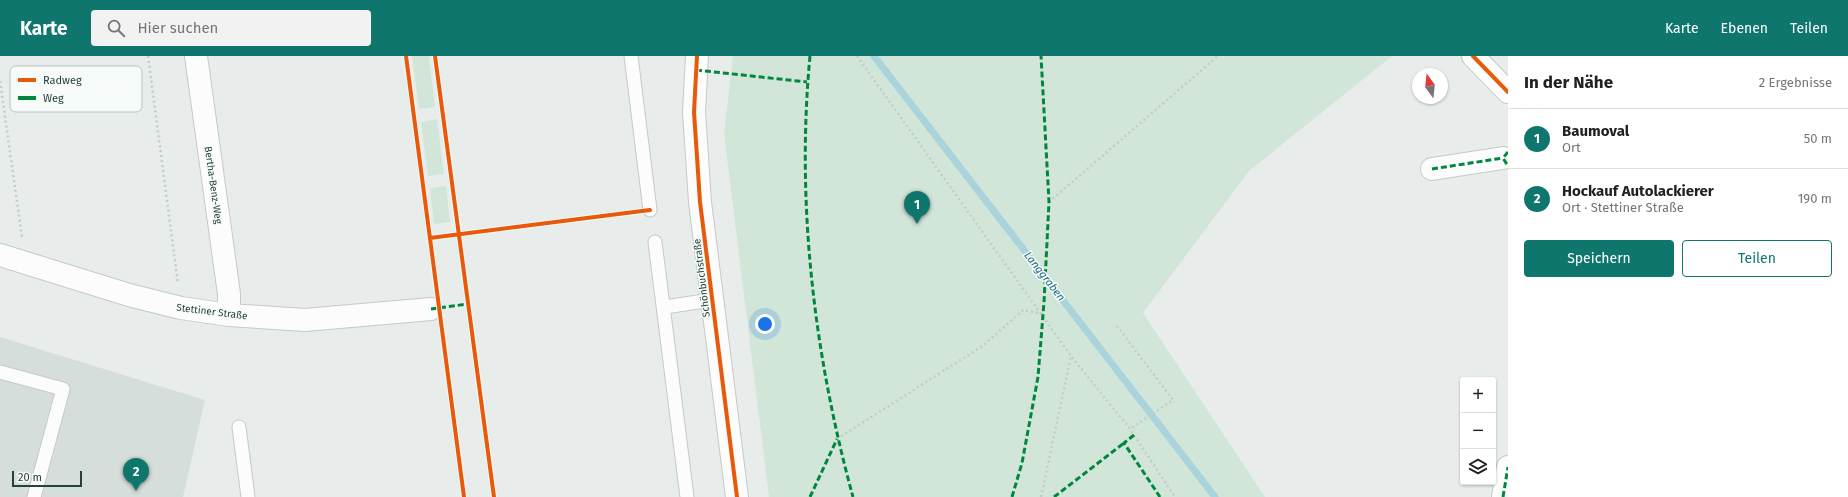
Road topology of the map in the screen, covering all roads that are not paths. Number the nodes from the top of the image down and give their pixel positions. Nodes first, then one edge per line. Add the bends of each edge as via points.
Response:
1 (196, 56) edge
2 (631, 56) edge
3 (697, 56) edge
4 (1473, 56) edge
5 (1508, 92) edge
6 (1506, 159) edge
7 (1432, 169) dead end
8 (650, 210) dead end
9 (655, 242) dead end
10 (0, 255) edge
11 (711, 300) junction
12 (664, 307) junction
13 (431, 309) dead end
14 (230, 315) junction
15 (0, 372) edge
16 (239, 428) dead end
17 (1508, 466) edge
18 (34, 497) edge
19 (248, 497) edge
20 (686, 497) edge
21 (737, 497) edge
22 (1503, 497) edge

1 - 14 street, Bertha-Benz-Weg
2 - 8 lane
3 - 11 street, Schönbuchstraße via 694,112 700,202
4 - 5 street
6 - 7 street
9 - 12 lane
10 - 14 street, Stettiner Straße via 129,295 181,308
11 - 12 lane
11 - 21 street, Schönbuchstraße
12 - 20 lane
13 - 14 street, Stettiner Straße via 305,320
15 - 18 lane via 63,389
16 - 19 lane
17 - 22 street

